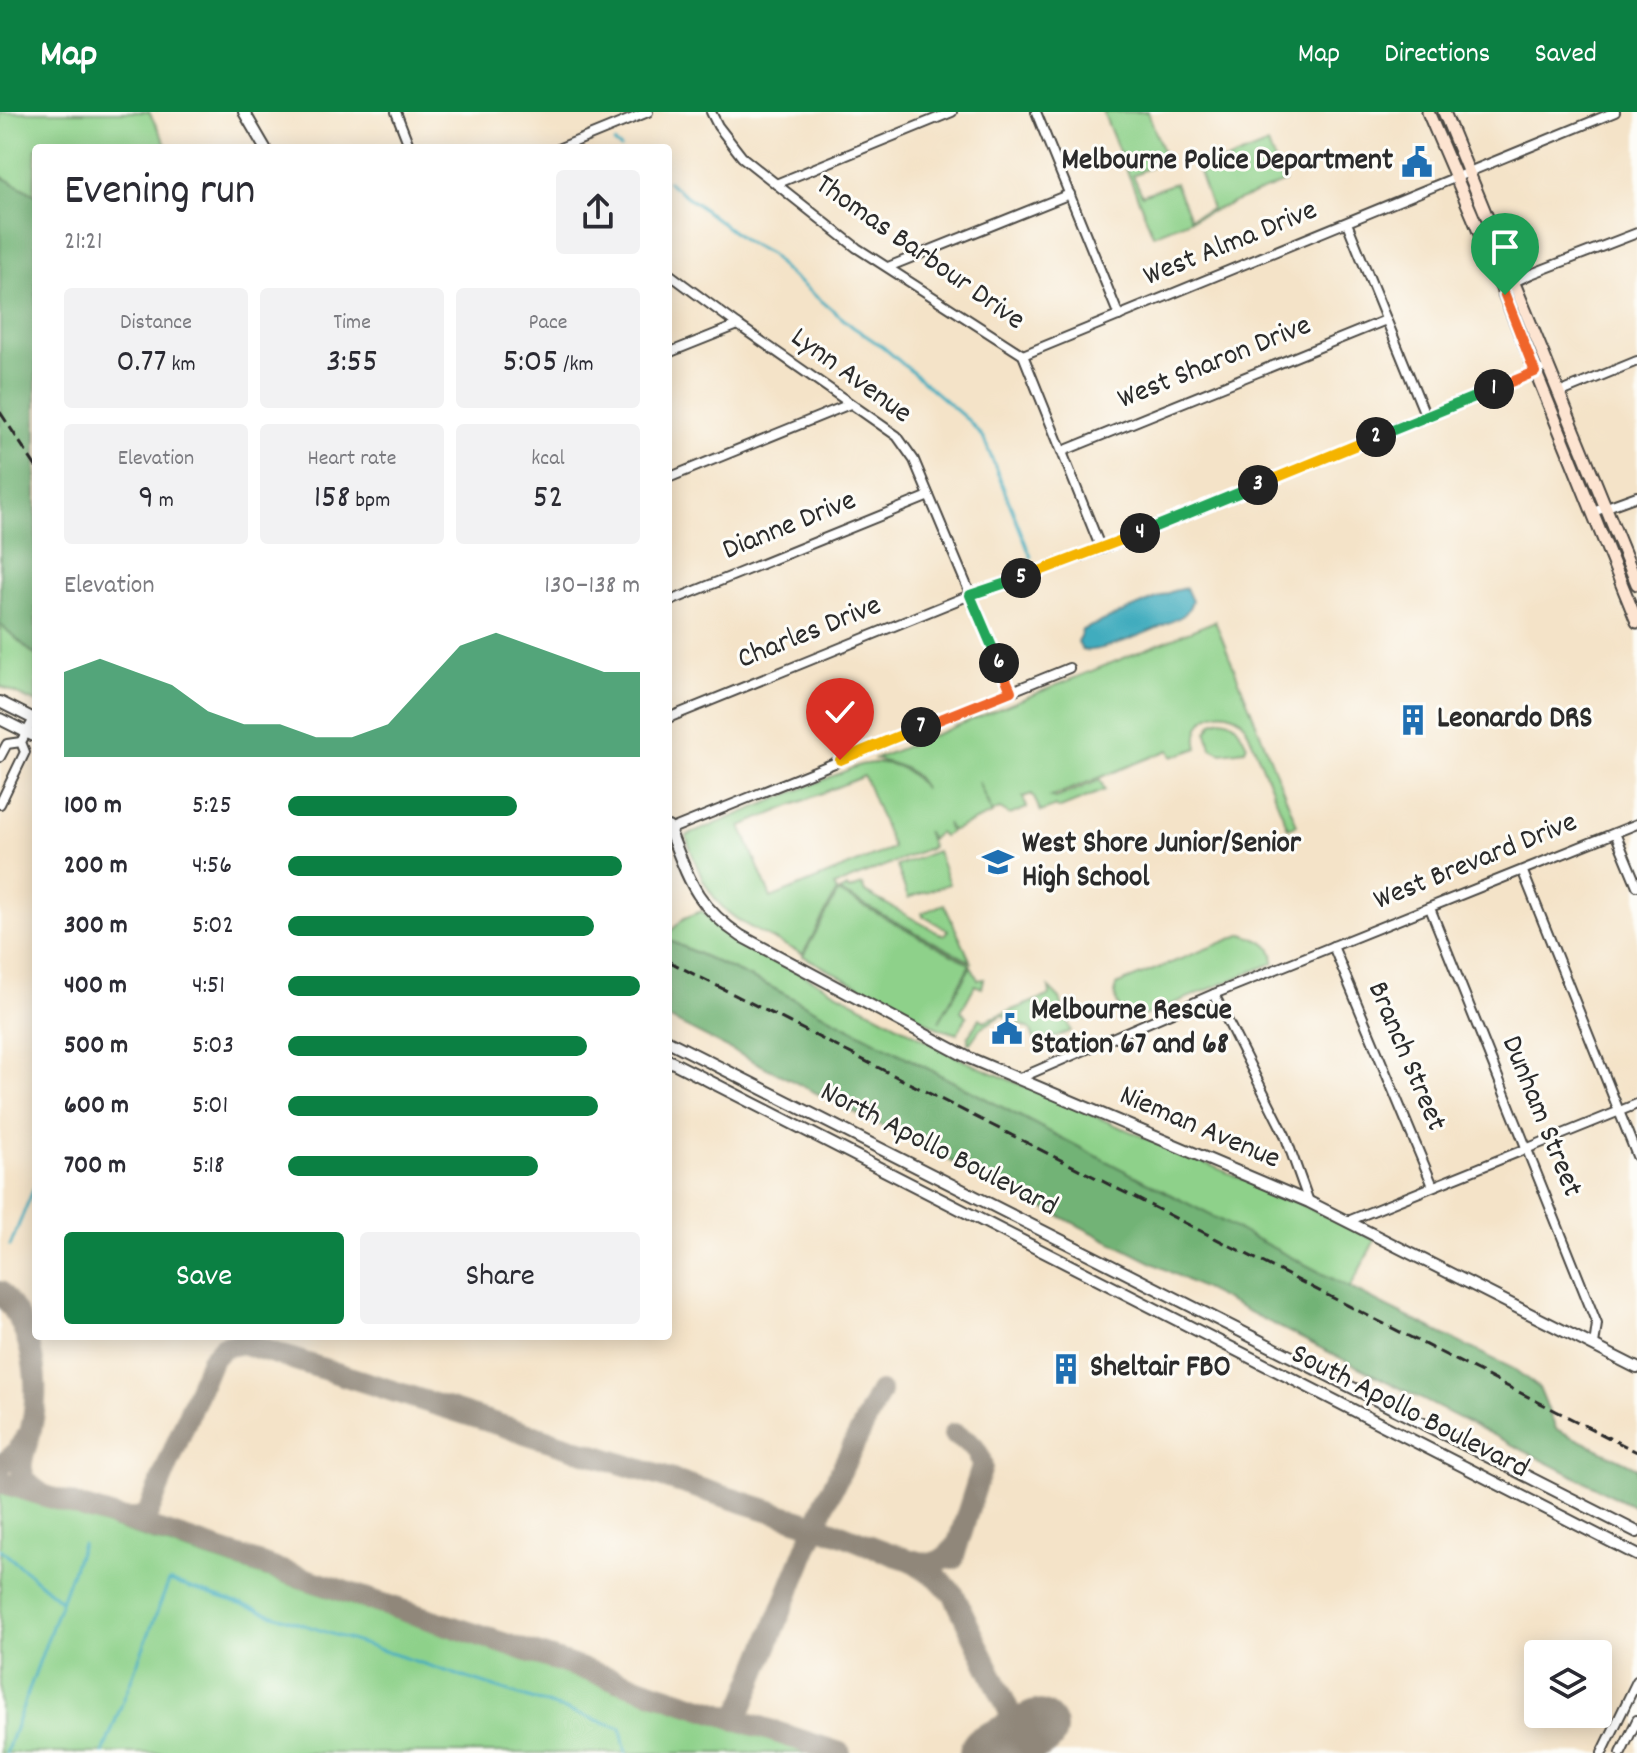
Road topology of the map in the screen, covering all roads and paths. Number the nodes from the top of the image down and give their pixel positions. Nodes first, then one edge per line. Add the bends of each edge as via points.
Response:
1 (244, 112) edge
2 (396, 112) edge
3 (648, 112) edge
4 (711, 112) edge
5 (952, 112) edge
6 (1036, 112) edge
7 (1428, 112) edge
8 (1444, 112) edge
9 (1615, 112) edge
10 (263, 144) edge
11 (408, 144) edge
12 (570, 144) edge
13 (1470, 172) junction
14 (1457, 178) junction
15 (776, 184) junction
16 (1070, 194) junction
17 (1347, 223) junction
18 (1637, 233) edge
19 (888, 267) junction
20 (672, 276) edge
21 (1514, 282) junction
22 (1505, 295) junction
23 (1119, 316) junction
24 (1386, 320) junction
25 (738, 325) junction
26 (672, 351) edge
27 (1023, 355) junction
28 (1637, 361) edge
29 (1548, 367) junction
30 (1535, 372) junction
31 (1559, 393) junction
32 (850, 404) junction
33 (1426, 417) junction
34 (1063, 451) junction
35 (672, 476) edge
36 (929, 496) junction
37 (1637, 496) edge
38 (1606, 508) junction
39 (1593, 512) junction
40 (1101, 549) junction
41 (1637, 584) edge
42 (970, 595) junction
43 (672, 600) edge
44 (1637, 622) edge
45 (1069, 668) dead end
46 (1011, 691) junction
47 (0, 702) edge
48 (672, 716) edge
49 (32, 718) edge
50 (0, 719) edge
51 (28, 737) edge
52 (0, 757) edge
53 (0, 804) edge
54 (1637, 824) edge
55 (672, 828) edge
56 (1615, 833) junction
57 (672, 836) edge
58 (1523, 872) junction
59 (1637, 886) edge
60 (1430, 908) junction
61 (1333, 946) junction
62 (1214, 994) junction
63 (672, 1043) edge
64 (672, 1062) edge
65 (1020, 1078) junction
66 (1637, 1104) edge
67 (1619, 1111) junction
68 (1528, 1148) junction
69 (1637, 1156) edge
70 (1433, 1186) junction
71 (1309, 1202) junction
72 (1348, 1221) junction
73 (1186, 1304) joint
74 (1160, 1312) joint
75 (1594, 1345) junction
76 (1637, 1368) edge
77 (1637, 1532) edge
78 (1637, 1555) edge
79 (1637, 1681) edge
80 (1637, 1720) edge
81 (1602, 1753) edge
82 (1621, 1753) edge

1 - 10 street
2 - 11 street
3 - 12 street
4 - 15 street, Thomas Barbour Drive via 742,157
5 - 15 street
6 - 16 street
7 - 14 main road
8 - 13 main road
9 - 13 street, West Alma Drive
13 - 14 street, West Alma Drive
13 - 21 main road
14 - 17 street, West Alma Drive
14 - 22 main road
15 - 19 street, Thomas Barbour Drive
16 - 19 street
16 - 23 street
17 - 23 street, West Alma Drive
17 - 24 street
18 - 21 street
19 - 27 street, Thomas Barbour Drive
20 - 25 street, Lynn Avenue
21 - 22 street
21 - 29 main road
22 - 30 main road
23 - 27 street, West Alma Drive
24 - 33 street
24 - 34 street, West Sharon Drive
25 - 26 street
25 - 32 street, Lynn Avenue
27 - 34 street, Thomas Barbour Drive
28 - 31 street
29 - 30 street, Charles Drive
29 - 31 main road
30 - 33 street, Charles Drive
30 - 39 main road
31 - 38 main road
32 - 35 street
32 - 36 street, Lynn Avenue via 897,436
33 - 40 street, Charles Drive
34 - 40 street, Thomas Barbour Drive
36 - 42 street, Lynn Avenue
36 - 43 street, Dianne Drive
37 - 38 street
38 - 39 street
38 - 41 main road
39 - 44 main road
40 - 42 street, Charles Drive
42 - 46 street, Lynn Avenue
42 - 48 street, Charles Drive
45 - 46 street
46 - 55 street
47 - 49 street
50 - 51 street
51 - 52 street via 7,744
51 - 53 street
54 - 56 street, West Brevard Drive
56 - 58 street, West Brevard Drive
56 - 59 street
57 - 65 street, Nieman Avenue via 693,889 720,922 967,1057
58 - 60 street, West Brevard Drive
58 - 67 street
60 - 61 street, West Brevard Drive
60 - 68 street, Dunham Street
61 - 62 street, West Brevard Drive
61 - 70 street, Branch Street
62 - 65 street, West Brevard Drive
62 - 71 street via 1285,1135
63 - 73 street, North Apollo Boulevard
64 - 74 street, North Apollo Boulevard
65 - 71 street, Nieman Avenue
66 - 67 street
67 - 68 street
67 - 69 street
68 - 70 street
68 - 75 street, Dunham Street via 1597,1324
70 - 72 street
71 - 72 street, Nieman Avenue
72 - 75 street, Nieman Avenue
73 - 77 street, South Apollo Boulevard
74 - 78 street, South Apollo Boulevard
75 - 76 street, Nieman Avenue
79 - 81 street
80 - 82 street

